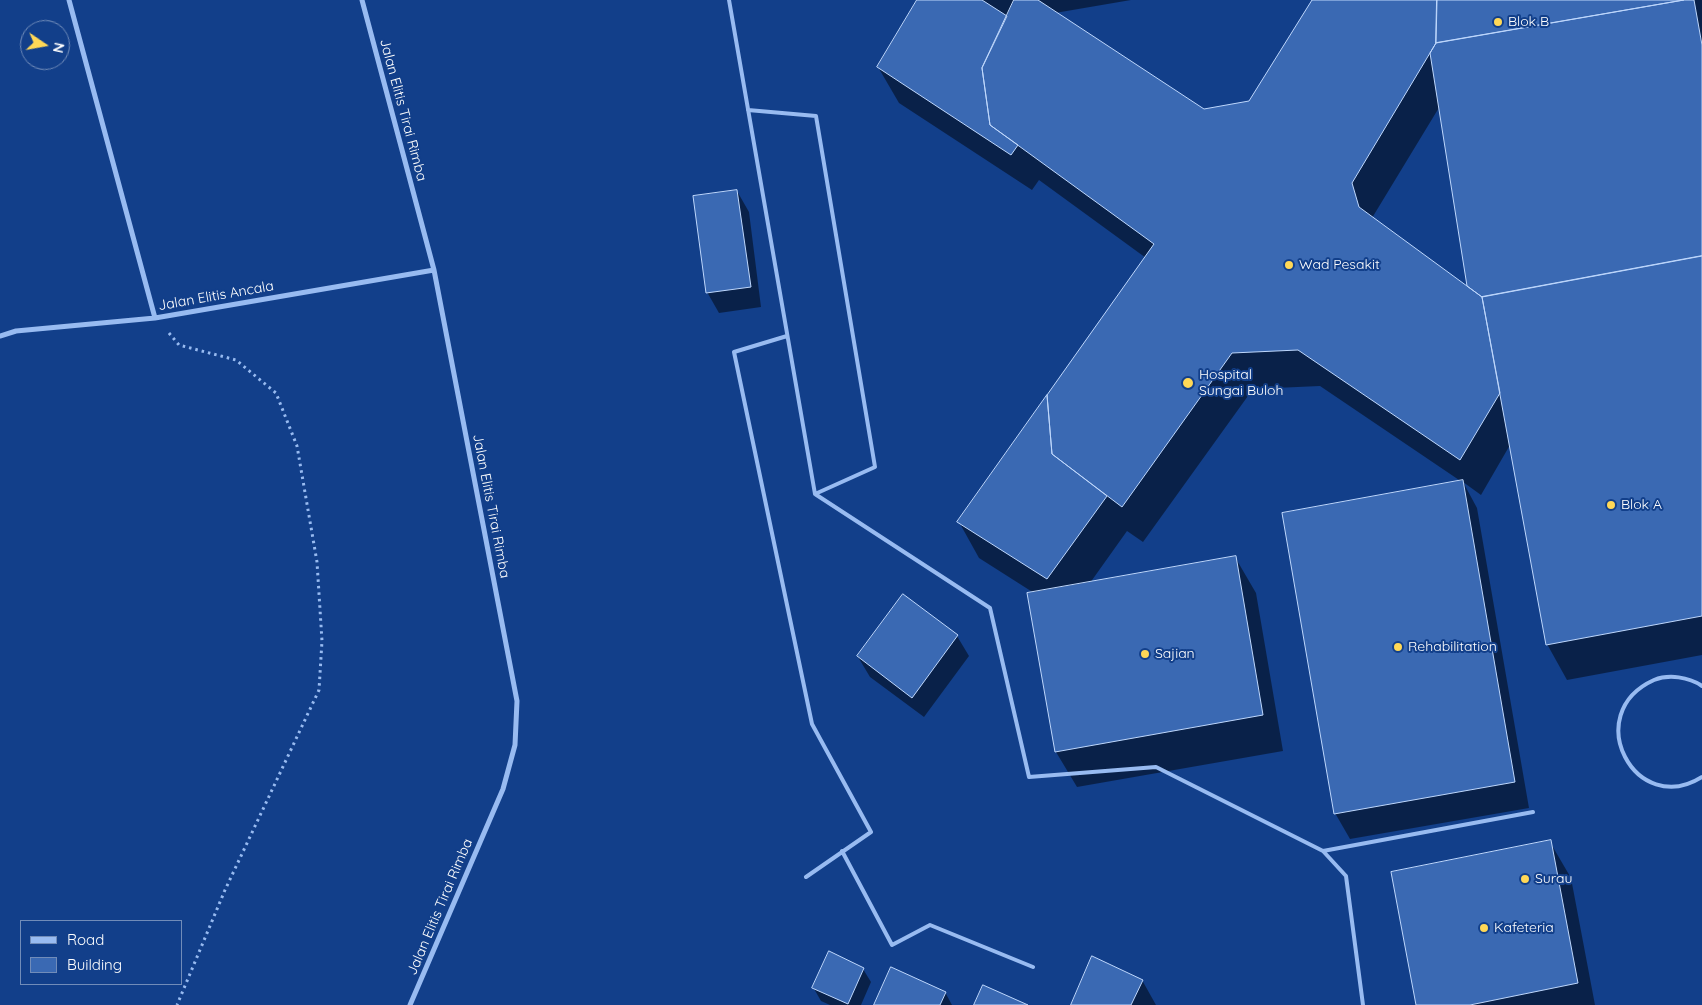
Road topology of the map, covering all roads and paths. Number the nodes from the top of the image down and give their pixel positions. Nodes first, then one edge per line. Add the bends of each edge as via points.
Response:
1 (69, 0) edge
2 (362, 0) edge
3 (729, 0) edge
4 (748, 110) junction
5 (434, 270) junction
6 (155, 318) junction
7 (0, 336) edge
8 (787, 336) junction
9 (815, 494) junction
10 (1702, 686) edge
11 (1702, 777) edge
12 (1533, 812) dead end
13 (842, 851) junction
14 (1323, 851) junction
15 (806, 876) dead end
16 (1033, 967) dead end
17 (177, 1005) edge
18 (410, 1005) edge
19 (1363, 1005) edge

1 - 6 street
2 - 5 street, Jalan Elitis Tirai Rimba
3 - 4 lane
4 - 8 lane
4 - 9 lane via 816,116 874,467
5 - 6 street, Jalan Elitis Ancala
5 - 18 street, Jalan Elitis Tirai Rimba via 517,701 516,736 503,789
6 - 7 street, Jalan Elitis Ancala via 16,331
6 - 17 path via 179,345 236,360 276,393 297,446 317,562 322,641 319,690 225,890
8 - 9 lane
8 - 13 lane via 734,352 812,724 871,832
9 - 14 lane via 990,608 1029,777 1156,767
10 - 11 lane via 1677,677 1659,678 1643,686 1629,698 1620,714 1617,732 1621,750 1630,766 1643,778 1659,785 1677,787
12 - 14 lane
13 - 15 lane
13 - 16 lane via 892,945 930,925
14 - 19 lane via 1346,876

